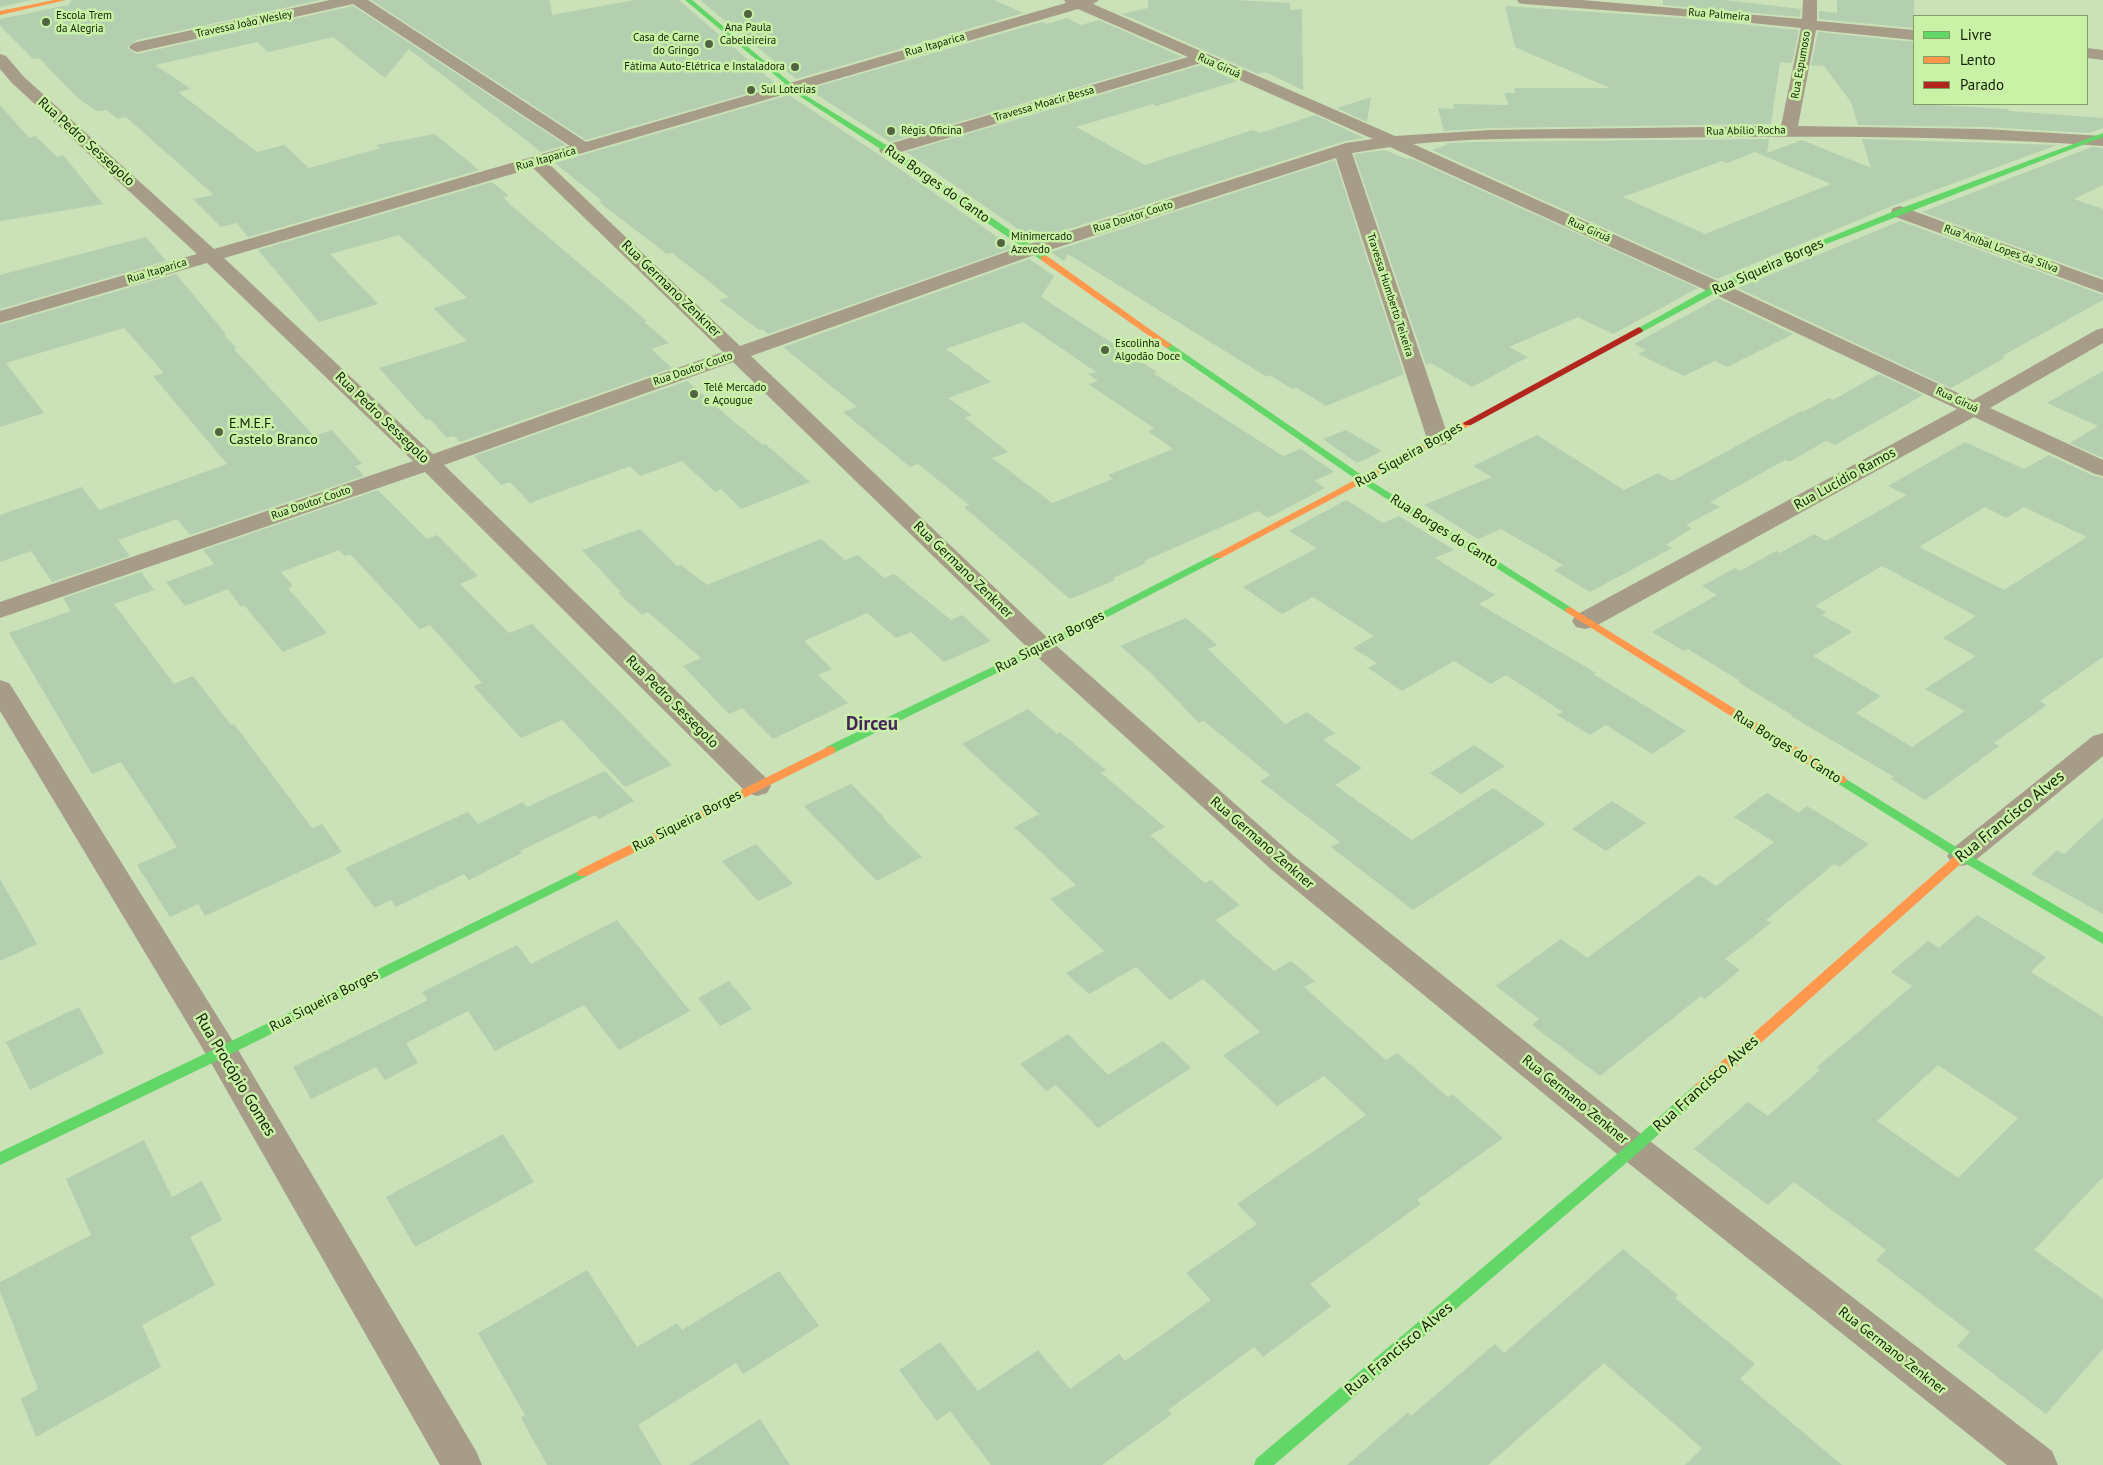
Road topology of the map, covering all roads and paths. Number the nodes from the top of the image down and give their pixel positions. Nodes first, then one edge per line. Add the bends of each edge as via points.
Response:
1 (63, 0) edge
2 (350, 0) edge
3 (358, 0) edge
4 (688, 0) edge
5 (1524, 0) edge
6 (1810, 0) edge
7 (1080, 1) edge
8 (1557, 1) edge
9 (0, 13) edge
10 (1809, 24) junction
11 (1913, 35) edge
12 (137, 47) dead end
13 (2088, 53) edge
14 (2103, 55) edge
15 (1201, 58) junction
16 (0, 60) edge
17 (9, 82) edge
18 (791, 87) junction
19 (1789, 130) junction
20 (2099, 139) edge
21 (1390, 140) junction
22 (584, 148) junction
23 (888, 150) junction
24 (1343, 151) junction
25 (537, 162) junction
26 (1900, 212) junction
27 (1030, 250) junction
28 (210, 255) junction
29 (2103, 287) edge
30 (1717, 288) junction
31 (0, 317) edge
32 (2103, 334) edge
33 (738, 354) junction
34 (1974, 408) junction
35 (1438, 438) junction
36 (429, 463) junction
37 (2103, 470) edge
38 (1363, 480) junction
39 (0, 610) edge
40 (1585, 621) junction
41 (1042, 647) junction
42 (0, 689) edge
43 (2103, 742) edge
44 (757, 786) junction
45 (1962, 856) junction
46 (2103, 939) edge
47 (222, 1052) junction
48 (1634, 1148) junction
49 (0, 1159) edge
50 (462, 1465) edge
51 (1262, 1465) edge
52 (2038, 1465) edge

1 - 9 street
2 - 12 street, Travessa João Wesley
3 - 22 street
4 - 18 street, Rua Borges do Canto
5 - 8 street, Rua Palmeira
6 - 10 street, Rua Espumoso
7 - 15 street, Rua Giruá
7 - 18 street, Rua Itaparica
8 - 10 street, Rua Palmeira
10 - 11 street, Rua Palmeira
10 - 19 street, Rua Espumoso
13 - 14 street
15 - 21 street, Rua Giruá
15 - 23 street, Travessa Moacir Bessa
16 - 17 street, Rua Pedro Sessegolo
17 - 28 street, Rua Pedro Sessegolo
18 - 22 street, Rua Itaparica
18 - 23 street, Rua Borges do Canto
19 - 20 street, Rua Abílio Rocha
19 - 21 street, Rua Abílio Rocha
20 - 26 street, Rua Siqueira Borges
21 - 24 street, Rua Doutor Couto
21 - 30 street, Rua Giruá
22 - 25 street, Rua Itaparica
23 - 27 street, Rua Borges do Canto
24 - 27 street, Rua Doutor Couto
24 - 35 street, Travessa Humberto Teixeira
25 - 28 street, Rua Itaparica
25 - 33 street, Rua Germano Zenkner
26 - 29 street, Rua Aníbal Lopes da Silva
26 - 30 street, Rua Siqueira Borges
27 - 33 street, Rua Doutor Couto
27 - 38 street, Rua Borges do Canto
28 - 31 street, Rua Itaparica
28 - 36 street, Rua Pedro Sessegolo
30 - 34 street, Rua Giruá
30 - 35 street, Rua Siqueira Borges
32 - 34 street, Rua Lucídio Ramos
33 - 36 street, Rua Doutor Couto
33 - 41 street, Rua Germano Zenkner
34 - 37 street, Rua Giruá
34 - 40 street, Rua Lucídio Ramos
35 - 38 street, Rua Siqueira Borges
36 - 39 street, Rua Doutor Couto
36 - 44 street, Rua Pedro Sessegolo
38 - 40 street, Rua Borges do Canto
38 - 41 street, Rua Siqueira Borges
40 - 45 street, Rua Borges do Canto
41 - 44 street, Rua Siqueira Borges
41 - 48 street, Rua Germano Zenkner via 1284,864
42 - 47 street, Rua Procópio Gomes
43 - 45 street, Rua Francisco Alves
44 - 47 street, Rua Siqueira Borges
45 - 46 street, Rua Borges do Canto
45 - 48 street, Rua Francisco Alves
47 - 49 street, Rua Siqueira Borges
47 - 50 street, Rua Procópio Gomes
48 - 51 street, Rua Francisco Alves
48 - 52 street, Rua Germano Zenkner

